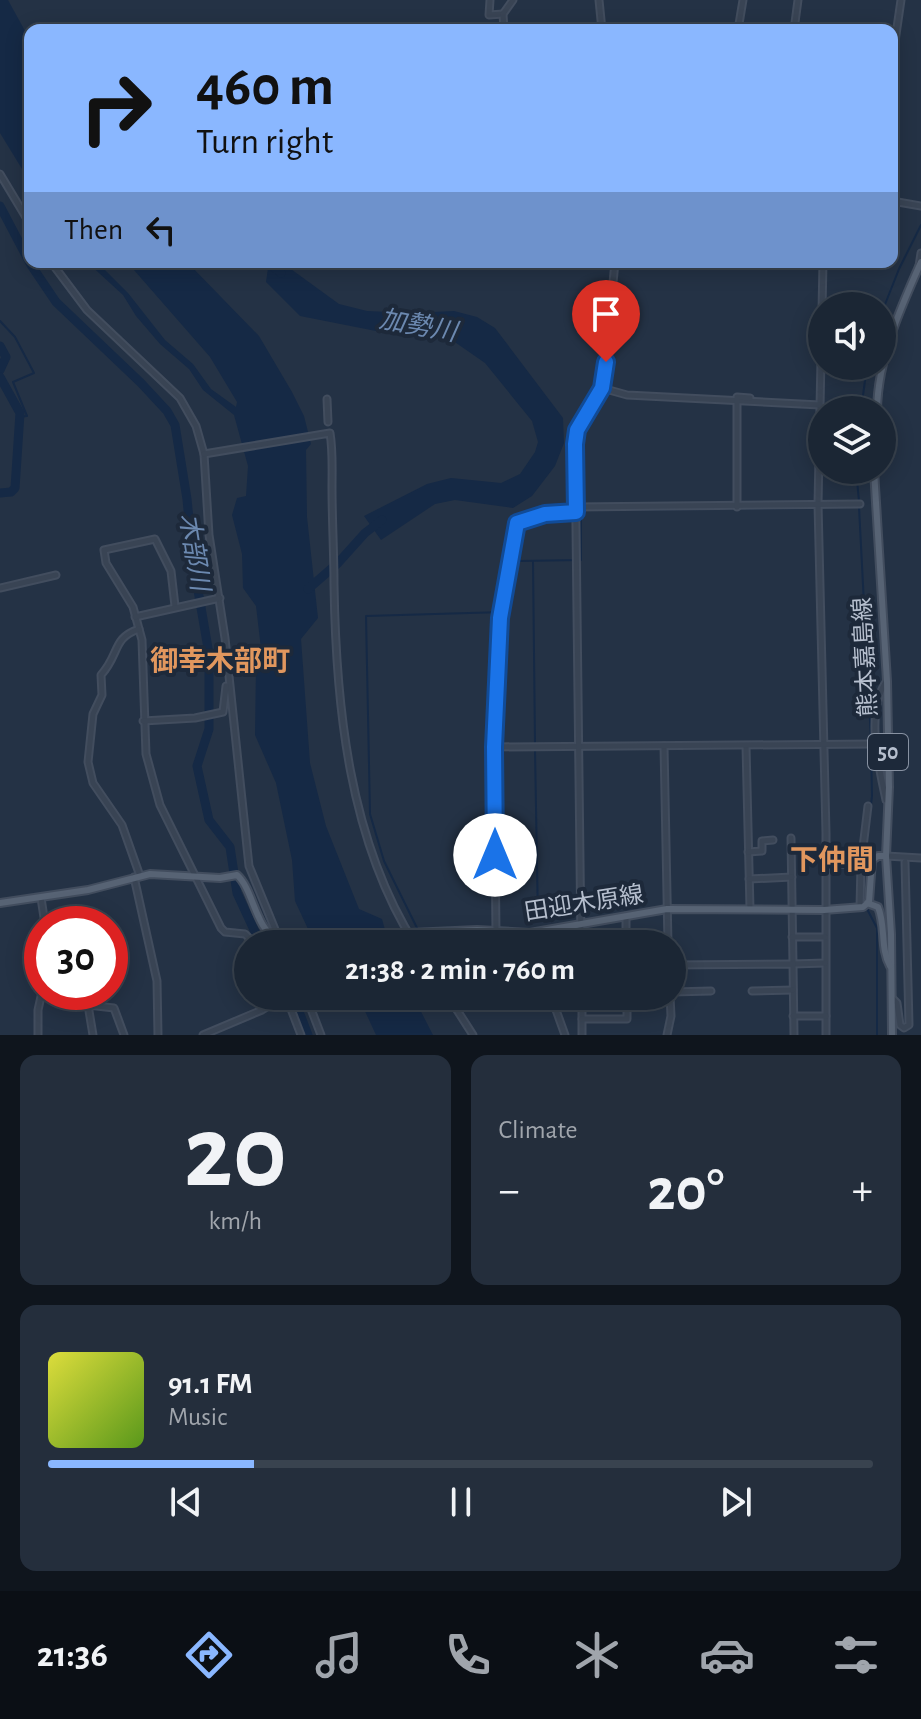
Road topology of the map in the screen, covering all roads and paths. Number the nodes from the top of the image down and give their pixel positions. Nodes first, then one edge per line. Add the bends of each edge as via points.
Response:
1 (490, 0) edge
2 (513, 0) edge
3 (599, 0) edge
4 (743, 0) edge
5 (798, 0) edge
6 (901, 0) edge
7 (503, 14) junction
8 (504, 24) edge
9 (601, 24) edge
10 (739, 24) edge
11 (795, 24) edge
12 (898, 24) edge
13 (0, 174) edge
14 (898, 202) edge
15 (921, 206) edge
16 (24, 214) edge
17 (921, 253) edge
18 (920, 264) edge
19 (56, 268) edge
20 (614, 268) edge
21 (823, 268) edge
22 (602, 388) junction
23 (820, 396) edge
24 (880, 396) edge
25 (327, 399) dead end
26 (737, 401) junction
27 (808, 404) edge
28 (328, 422) dead end
29 (207, 454) junction
30 (818, 484) edge
31 (875, 484) edge
32 (818, 504) junction
33 (860, 504) dead end
34 (737, 507) junction
35 (576, 510) junction
36 (56, 575) dead end
37 (0, 588) edge
38 (220, 598) junction
39 (175, 606) junction
40 (135, 617) junction
41 (139, 629) junction
42 (228, 677) junction
43 (887, 681) junction
44 (143, 721) junction
45 (874, 744) junction
46 (577, 746) junction
47 (664, 746) junction
48 (746, 746) junction
49 (822, 746) junction
50 (494, 747) junction
51 (868, 806) dead end
52 (888, 806) junction
53 (791, 838) dead end
54 (773, 840) dead end
55 (748, 852) junction
56 (889, 856) junction
57 (921, 858) edge
58 (905, 862) dead end
59 (861, 864) junction
60 (825, 865) junction
61 (194, 875) junction
62 (137, 876) junction
63 (792, 877) junction
64 (749, 879) junction
65 (41, 898) junction
66 (0, 903) edge
67 (42, 906) edge
68 (863, 906) junction
69 (667, 909) junction
70 (750, 909) junction
71 (792, 909) junction
72 (824, 910) junction
73 (626, 915) junction
74 (581, 923) junction
75 (267, 930) edge
76 (275, 930) edge
77 (406, 930) edge
78 (496, 930) edge
79 (546, 930) edge
80 (581, 930) edge
81 (626, 930) edge
82 (668, 930) edge
83 (234, 933) edge
84 (792, 937) junction
85 (825, 937) junction
86 (825, 963) junction
87 (793, 964) junction
88 (686, 965) edge
89 (892, 970) junction
90 (793, 990) junction
91 (711, 991) dead end
92 (752, 991) dead end
93 (686, 993) edge
94 (892, 998) junction
95 (38, 1010) edge
96 (89, 1010) edge
97 (115, 1010) edge
98 (262, 1010) edge
99 (291, 1010) edge
100 (311, 1010) edge
101 (457, 1010) edge
102 (556, 1010) edge
103 (582, 1010) edge
104 (627, 1010) edge
105 (671, 1010) edge
106 (793, 1016) junction
107 (826, 1016) junction
108 (582, 1019) junction
109 (904, 1031) edge
110 (38, 1035) edge
111 (93, 1035) edge
112 (124, 1035) edge
113 (158, 1035) edge
114 (203, 1035) edge
115 (301, 1035) edge
116 (321, 1035) edge
117 (473, 1035) edge
118 (565, 1035) edge
119 (582, 1035) edge
120 (667, 1035) edge
121 (794, 1035) edge
122 (826, 1035) edge
123 (892, 1035) edge

1 - 7 street via 489,15
2 - 7 street
3 - 9 street
4 - 10 street
5 - 11 street
6 - 12 street
7 - 8 street
13 - 16 street
14 - 15 street
17 - 18 street
18 - 24 main road via 889,343
19 - 29 street via 87,310 180,398
20 - 22 street
21 - 23 street
22 - 26 street via 627,395
22 - 35 street via 577,430
25 - 28 street
26 - 27 street
26 - 34 street
29 - 38 street via 209,535
29 - 77 street via 330,433 336,629 347,748 376,861
30 - 32 street
31 - 43 main road, 熊本嘉島線 / 50
32 - 33 street
32 - 34 street
32 - 49 street
34 - 35 street
35 - 46 street
35 - 50 street via 517,523 500,618
36 - 37 street
38 - 39 street
38 - 42 street
39 - 40 street
39 - 40 street via 171,571 155,539 104,550
40 - 41 street
41 - 44 street
41 - 62 street via 124,634 101,675 88,762 93,783 122,825
42 - 44 street via 223,712
42 - 76 street via 249,866
43 - 45 street via 881,690
43 - 52 main road, 熊本嘉島線 / 50
44 - 61 street via 160,805
45 - 49 street
45 - 52 street
46 - 47 street
46 - 50 street
46 - 74 street
47 - 48 street
47 - 69 street
48 - 49 street
48 - 55 street
49 - 60 street
50 - 78 street
51 - 59 street
52 - 56 main road, 熊本嘉島線 / 50
53 - 63 street
54 - 55 street via 762,841 762,851
55 - 64 street
56 - 57 street
56 - 68 main road via 872,860
56 - 89 main road, 熊本嘉島線 / 50
58 - 109 street via 909,1025
59 - 60 street
59 - 68 street
60 - 72 street
61 - 62 main road
61 - 75 main road via 237,875
61 - 83 street via 221,928
62 - 65 main road
62 - 113 street via 157,981
63 - 64 street
63 - 71 street
64 - 70 street
65 - 66 main road
65 - 67 street
68 - 72 main road, 田迎木原線
68 - 89 main road via 878,907
69 - 70 main road, 田迎木原線
69 - 73 main road, 田迎木原線
69 - 82 street
70 - 71 main road, 田迎木原線
71 - 72 main road, 田迎木原線
71 - 84 street
72 - 85 street
73 - 74 main road, 田迎木原線
73 - 81 street
74 - 79 main road, 田迎木原線
74 - 80 street
84 - 85 street
84 - 87 street
85 - 86 street
86 - 87 street
86 - 107 street
87 - 88 street
87 - 90 street
89 - 94 main road, 熊本嘉島線 / 50
90 - 92 street
90 - 106 street
91 - 93 street
94 - 109 street
94 - 123 main road, 熊本嘉島線 / 50
95 - 110 street
96 - 111 street
97 - 112 street
98 - 114 street
99 - 115 street
100 - 116 street
101 - 117 street
102 - 118 street
103 - 108 street
104 - 108 street via 627,1019
105 - 120 street
106 - 107 street
106 - 121 street
107 - 122 street
108 - 119 street

